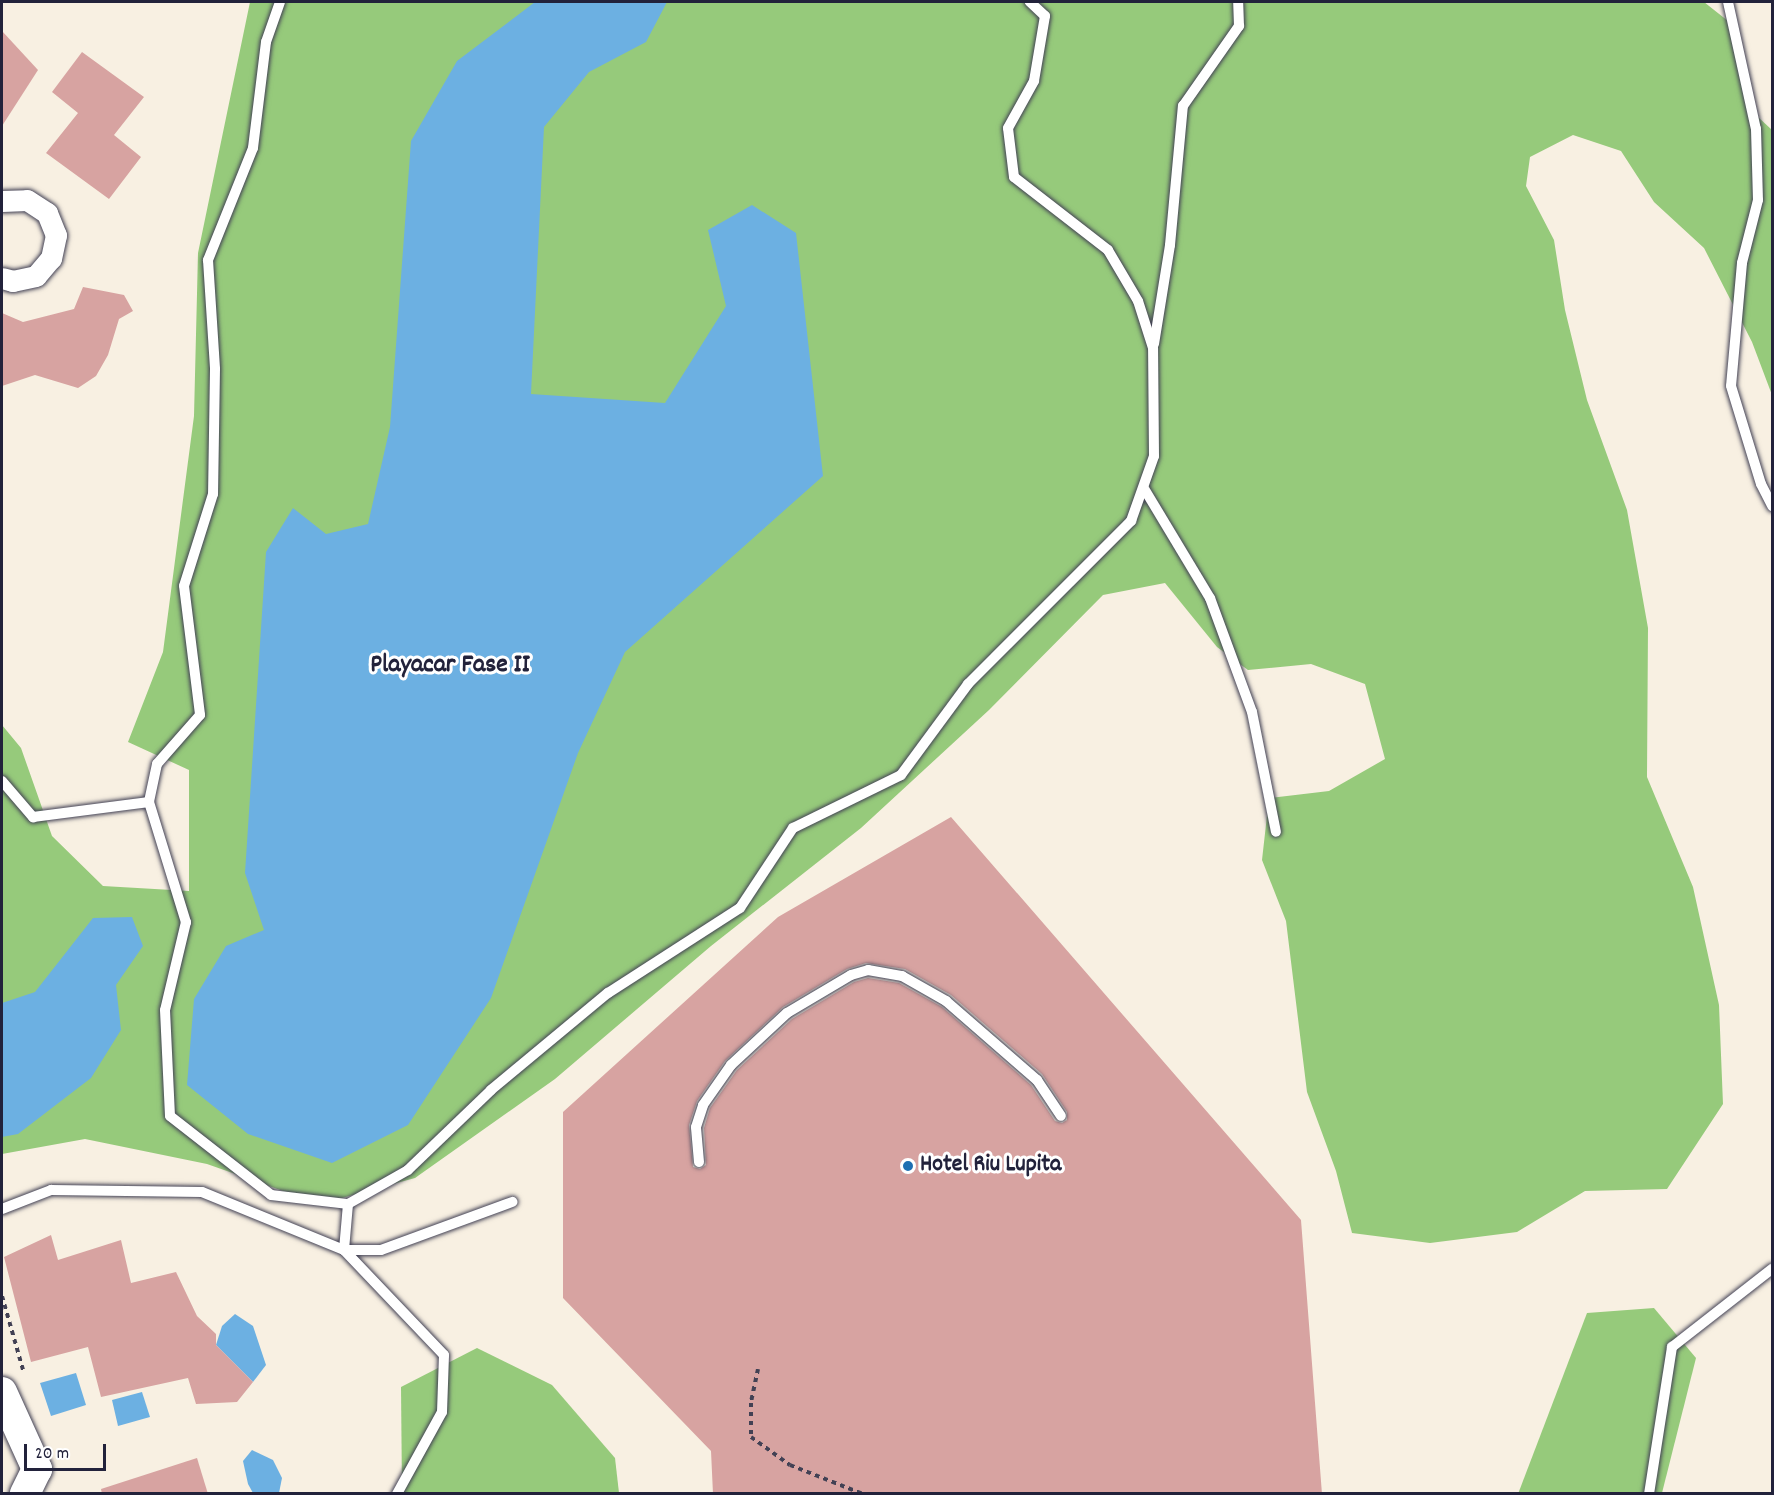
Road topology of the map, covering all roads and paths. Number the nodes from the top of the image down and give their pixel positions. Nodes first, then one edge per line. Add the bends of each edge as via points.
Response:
1 (280, 2) edge
2 (1030, 2) edge
3 (1238, 2) edge
4 (1728, 2) edge
5 (2, 201) edge
6 (2, 278) edge
7 (1153, 348) junction
8 (1145, 490) junction
9 (1773, 506) edge
10 (2, 781) edge
11 (149, 802) junction
12 (1276, 832) dead end
13 (1061, 1116) dead end
14 (699, 1162) dead end
15 (512, 1202) dead end
16 (348, 1204) junction
17 (2, 1209) edge
18 (344, 1250) junction
19 (1773, 1269) edge
20 (758, 1369) dead end
21 (2, 1392) edge
22 (36, 1485) edge
23 (397, 1494) edge
24 (863, 1494) edge
25 (1648, 1494) edge

1 - 11 lane via 266,42 253,148 208,260 215,369 213,494 184,586 200,715 157,764
2 - 7 lane via 1045,16 1034,81 1008,128 1014,177 1108,250 1138,301
3 - 7 lane via 1239,26 1183,106 1170,245
4 - 9 lane via 1756,129 1758,200 1742,263 1731,386 1761,484
5 - 6 street via 27,200 46,213 56,235 51,258 36,276 13,281
7 - 8 lane via 1154,456
8 - 12 lane via 1210,598 1252,712
8 - 16 lane via 1131,520 968,684 901,775 793,828 740,908 608,993 491,1090 408,1170
10 - 11 lane via 33,816
11 - 16 lane via 186,922 165,1010 170,1116 271,1195
13 - 14 lane via 1038,1080 946,1001 902,976 868,970 851,975 787,1013 731,1065 703,1105 696,1127
15 - 18 lane via 381,1250
16 - 18 lane
17 - 18 lane via 51,1190 202,1192
18 - 23 lane via 444,1355 442,1412
19 - 25 lane via 1672,1347
20 - 24 path via 751,1403 751,1437 790,1465
21 - 22 main road

